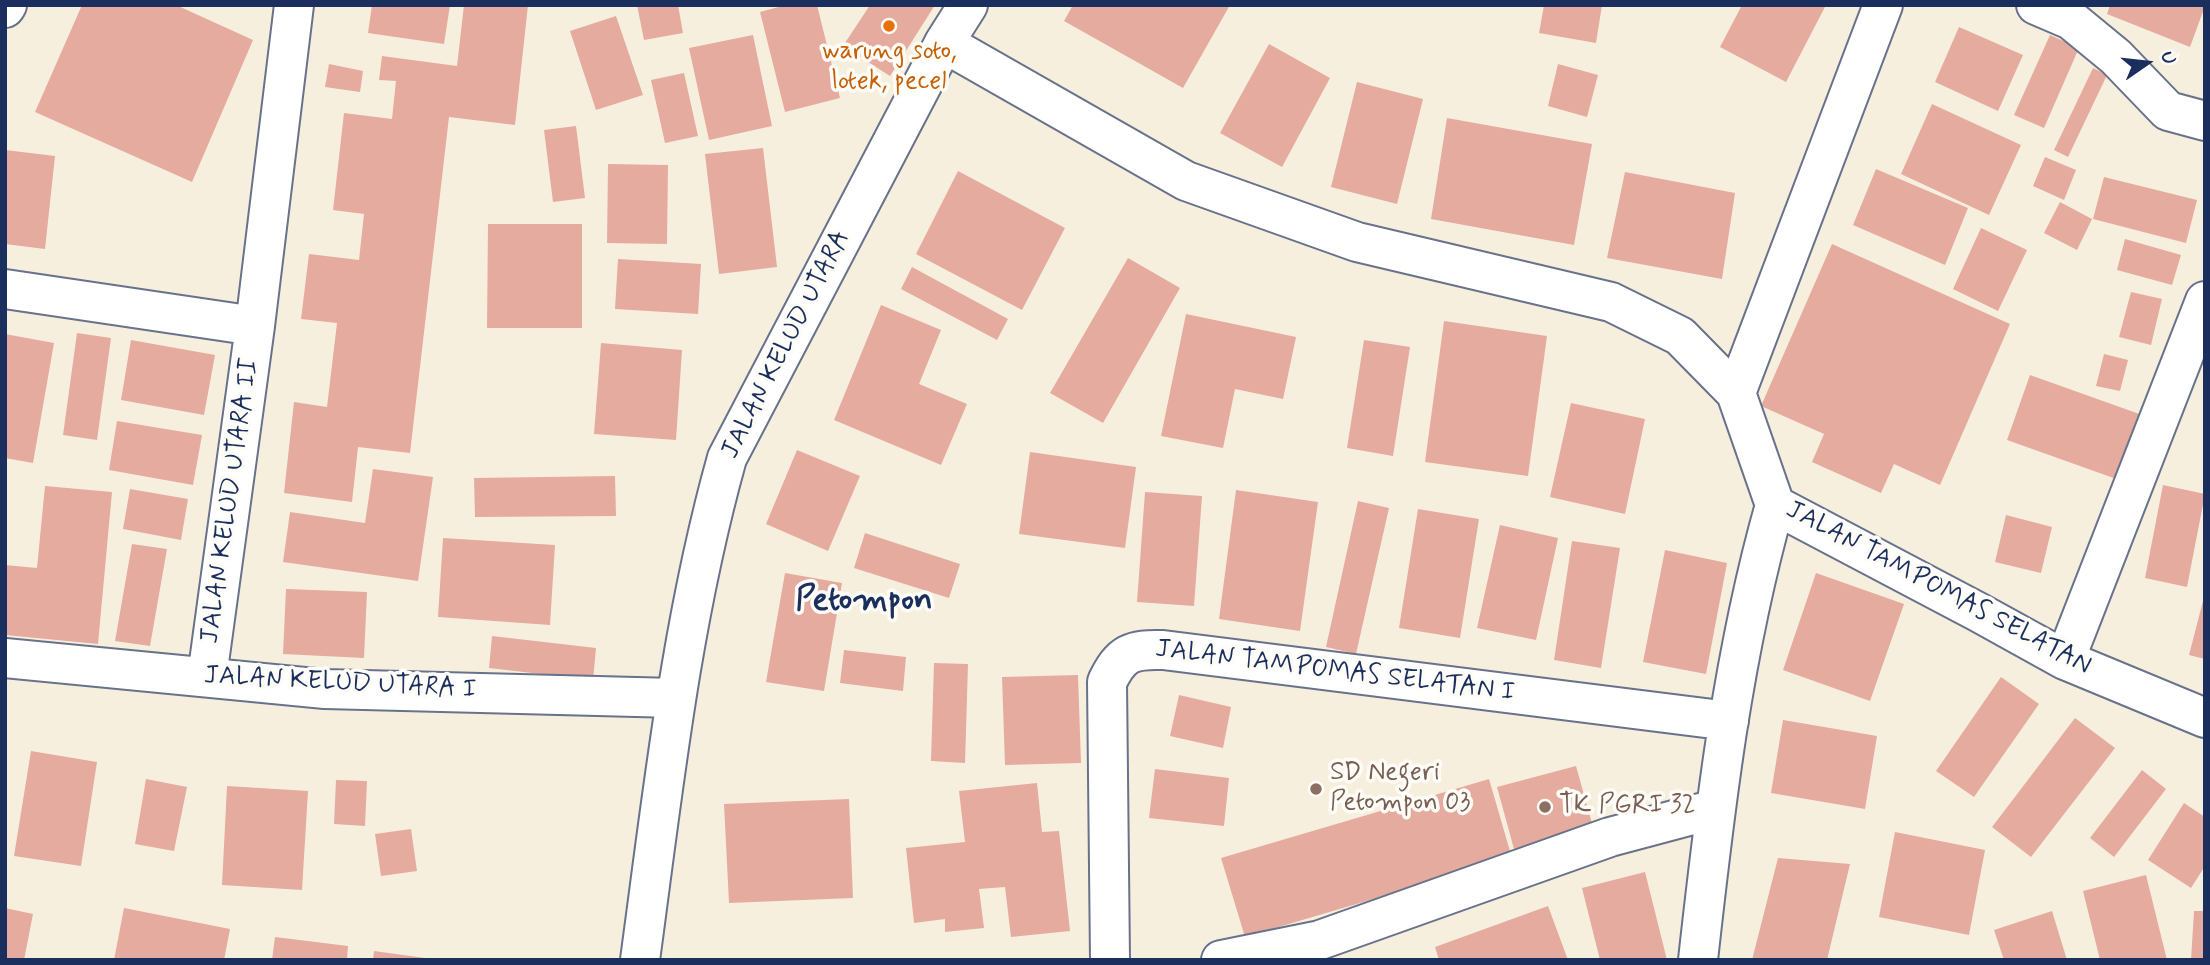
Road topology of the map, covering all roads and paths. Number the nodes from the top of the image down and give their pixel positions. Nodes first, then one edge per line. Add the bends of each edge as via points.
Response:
1 (294, 5) edge
2 (968, 5) edge
3 (1883, 5) edge
4 (2036, 5) edge
5 (944, 43) junction
6 (2205, 121) edge
7 (5, 289) edge
8 (2205, 300) edge
9 (255, 326) junction
10 (2194, 355) edge
11 (1736, 393) junction
12 (1775, 505) junction
13 (5, 658) edge
14 (2065, 660) junction
15 (207, 677) junction
16 (675, 698) junction
17 (2205, 718) edge
18 (1729, 721) junction
19 (1715, 809) junction
20 (640, 960) edge
21 (1110, 960) edge
22 (1221, 960) edge
23 (1698, 960) edge

1 - 9 street, JALAN KELUD UTARA II
2 - 5 street, JALAN KELUD UTARA
3 - 11 street
4 - 6 street via 2071,20 2116,57 2168,111
5 - 11 street, JALAN TAMPOMAS SELATAN via 1186,181 1357,242 1611,302 1680,336
5 - 16 street, JALAN KELUD UTARA via 727,458 708,523
7 - 9 street, JALAN KELUD UTARA II
8 - 10 street
9 - 15 street, JALAN KELUD UTARA II
10 - 14 street
11 - 12 street, JALAN TAMPOMAS SELATAN
12 - 14 street, JALAN TAMPOMAS SELATAN
12 - 18 street via 1756,573
13 - 15 street, JALAN KELUD UTARA I
14 - 17 street, JALAN TAMPOMAS SELATAN
15 - 16 street, JALAN KELUD UTARA I via 325,689
16 - 20 street, JALAN KELUD UTARA
18 - 19 street
18 - 21 street, JALAN TAMPOMAS SELATAN I via 1163,650 1142,649 1125,655 1107,682
19 - 22 street via 1610,837 1320,940
19 - 23 street

